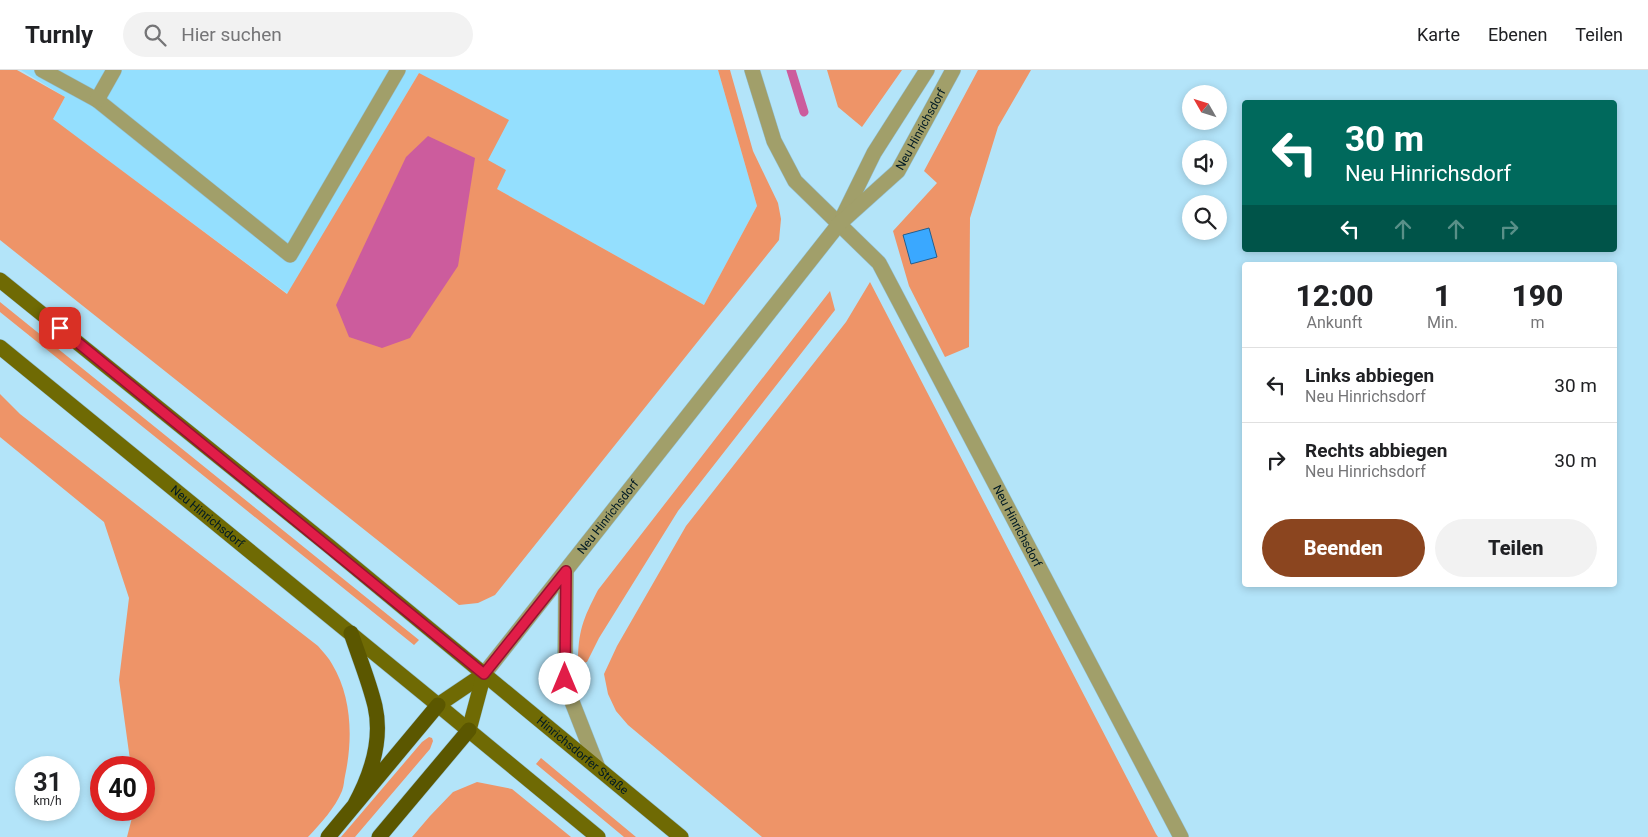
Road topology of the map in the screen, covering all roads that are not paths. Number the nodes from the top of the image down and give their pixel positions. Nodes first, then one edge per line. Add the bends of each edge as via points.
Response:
1 (42, 70) edge
2 (114, 70) edge
3 (398, 70) edge
4 (752, 70) edge
5 (927, 70) edge
6 (953, 70) edge
7 (97, 100) junction
8 (839, 224) junction
9 (0, 280) edge
10 (0, 347) edge
11 (566, 571) junction
12 (350, 633) junction
13 (484, 674) junction
14 (438, 705) junction
15 (469, 730) junction
16 (598, 768) junction
17 (354, 806) junction
18 (328, 837) edge
19 (380, 837) edge
20 (598, 837) edge
21 (681, 837) edge
22 (1181, 837) edge

1 - 7 street
2 - 7 street
3 - 7 street via 290,255
4 - 8 street, Neu Hinrichsdorf via 774,141 795,181
5 - 8 street, Neu Hinrichsdorf via 874,153
6 - 8 street, Neu Hinrichsdorf via 898,170
8 - 11 street, Neu Hinrichsdorf
8 - 22 street, Neu Hinrichsdorf via 879,263
9 - 13 main road
10 - 12 main road, Neu Hinrichsdorf
11 - 13 street, Neu Hinrichsdorf
11 - 16 street via 566,684
12 - 14 main road, Neu Hinrichsdorf
12 - 17 highway via 376,708 377,721 371,771
13 - 14 main road
13 - 15 main road
13 - 16 main road, Hinrichsdorfer Straße
14 - 15 main road, Neu Hinrichsdorf
14 - 17 highway
15 - 19 highway
15 - 20 main road
16 - 21 main road, Hinrichsdorfer Straße
17 - 18 highway

